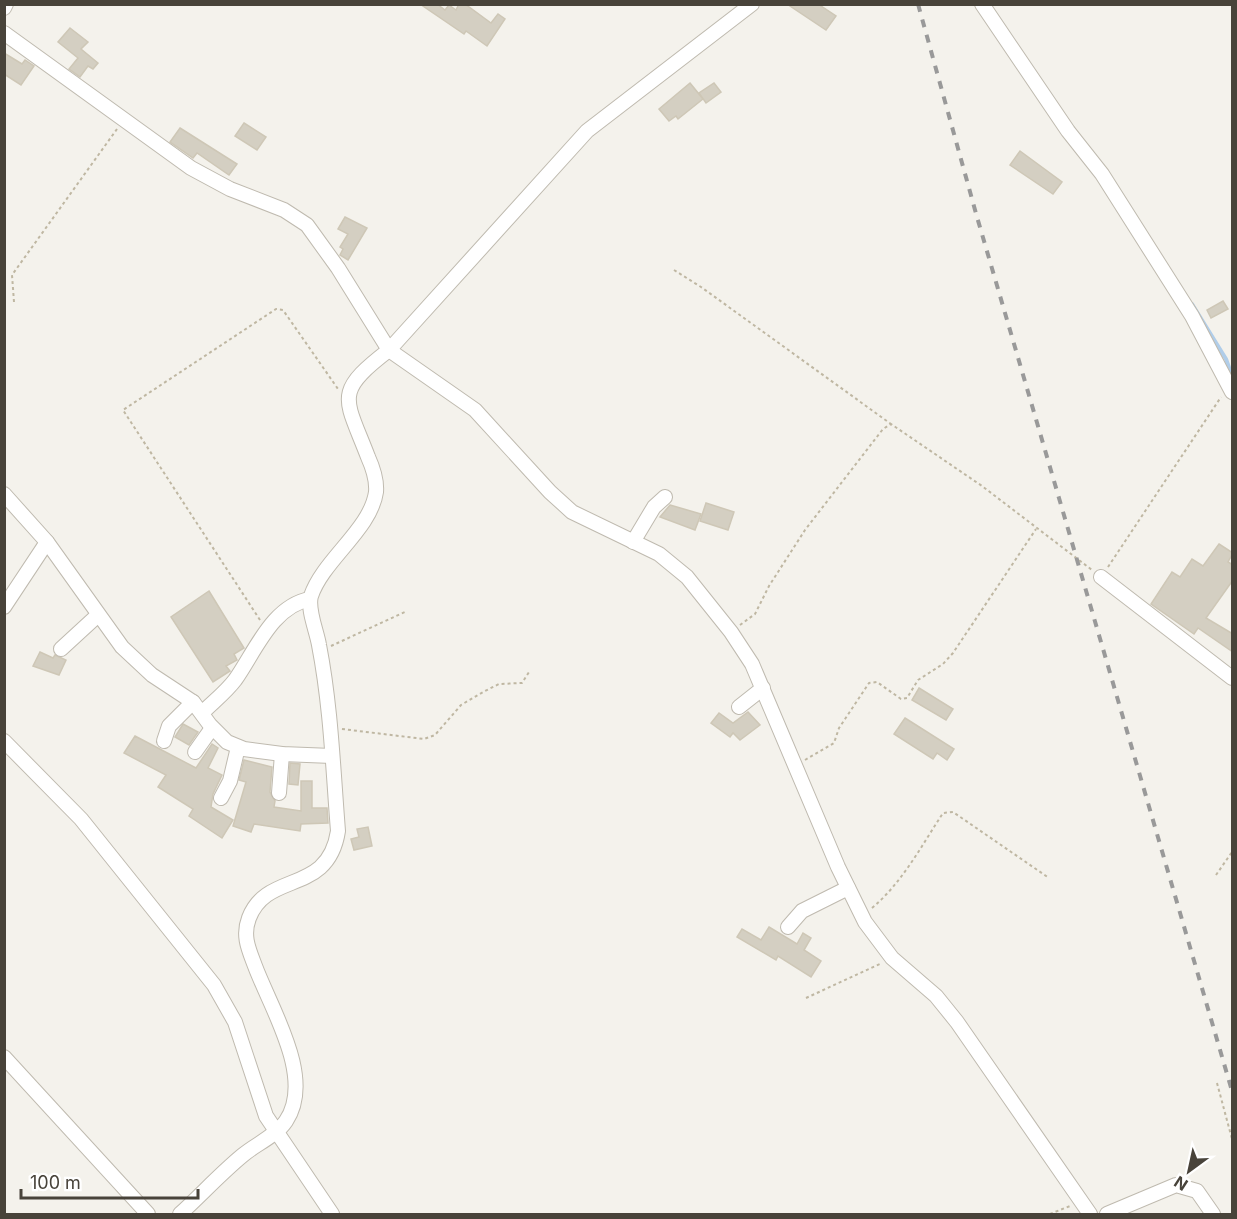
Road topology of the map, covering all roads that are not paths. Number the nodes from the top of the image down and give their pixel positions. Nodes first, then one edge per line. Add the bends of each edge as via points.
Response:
1 (752, 4) edge
2 (982, 4) edge
3 (4, 33) edge
4 (389, 350) junction
5 (1231, 389) edge
6 (5, 496) edge
7 (665, 497) dead end
8 (47, 542) junction
9 (633, 542) junction
10 (1101, 577) road end
11 (310, 599) junction
12 (4, 607) edge
13 (98, 615) junction
14 (61, 649) dead end
15 (1233, 678) edge
16 (762, 688) junction
17 (197, 707) junction
18 (739, 707) dead end
19 (212, 728) junction
20 (4, 741) edge
21 (164, 741) dead end
22 (238, 747) junction
23 (195, 752) dead end
24 (282, 754) junction
25 (332, 756) junction
26 (279, 793) dead end
27 (221, 798) dead end
28 (848, 888) junction
29 (788, 927) dead end
30 (4, 1057) edge
31 (274, 1132) junction
32 (148, 1215) edge
33 (180, 1215) edge
34 (332, 1215) edge
35 (1090, 1215) edge
36 (1107, 1215) edge
37 (1213, 1215) edge

1 - 4 street via 587,131
2 - 5 street via 1102,174 1191,316
3 - 4 street via 191,168 230,189 284,210 307,225
4 - 9 street via 475,410 572,512
4 - 11 street via 357,377 347,402 374,473 375,497
6 - 8 street
7 - 9 street via 654,507
8 - 12 street
8 - 13 street
9 - 16 street via 673,564 687,577 731,632
10 - 15 street
11 - 17 street via 296,604 266,630 236,678
11 - 25 street
13 - 14 street
13 - 17 street via 140,666
16 - 18 street
16 - 28 street
17 - 19 street
17 - 21 street via 169,726
19 - 22 street
19 - 23 street
20 - 31 street via 81,819 214,985 235,1022 261,1106
22 - 24 street
22 - 27 street via 230,781
24 - 25 street
24 - 26 street
25 - 31 street via 338,831 333,852 309,877 277,888 261,899 249,916 246,930 247,944 297,1081 296,1096 286,1120
28 - 29 street via 802,911
28 - 35 street via 874,936 957,1022
30 - 32 street
31 - 33 street via 243,1154
31 - 34 street
36 - 37 street via 1176,1185 1197,1191

